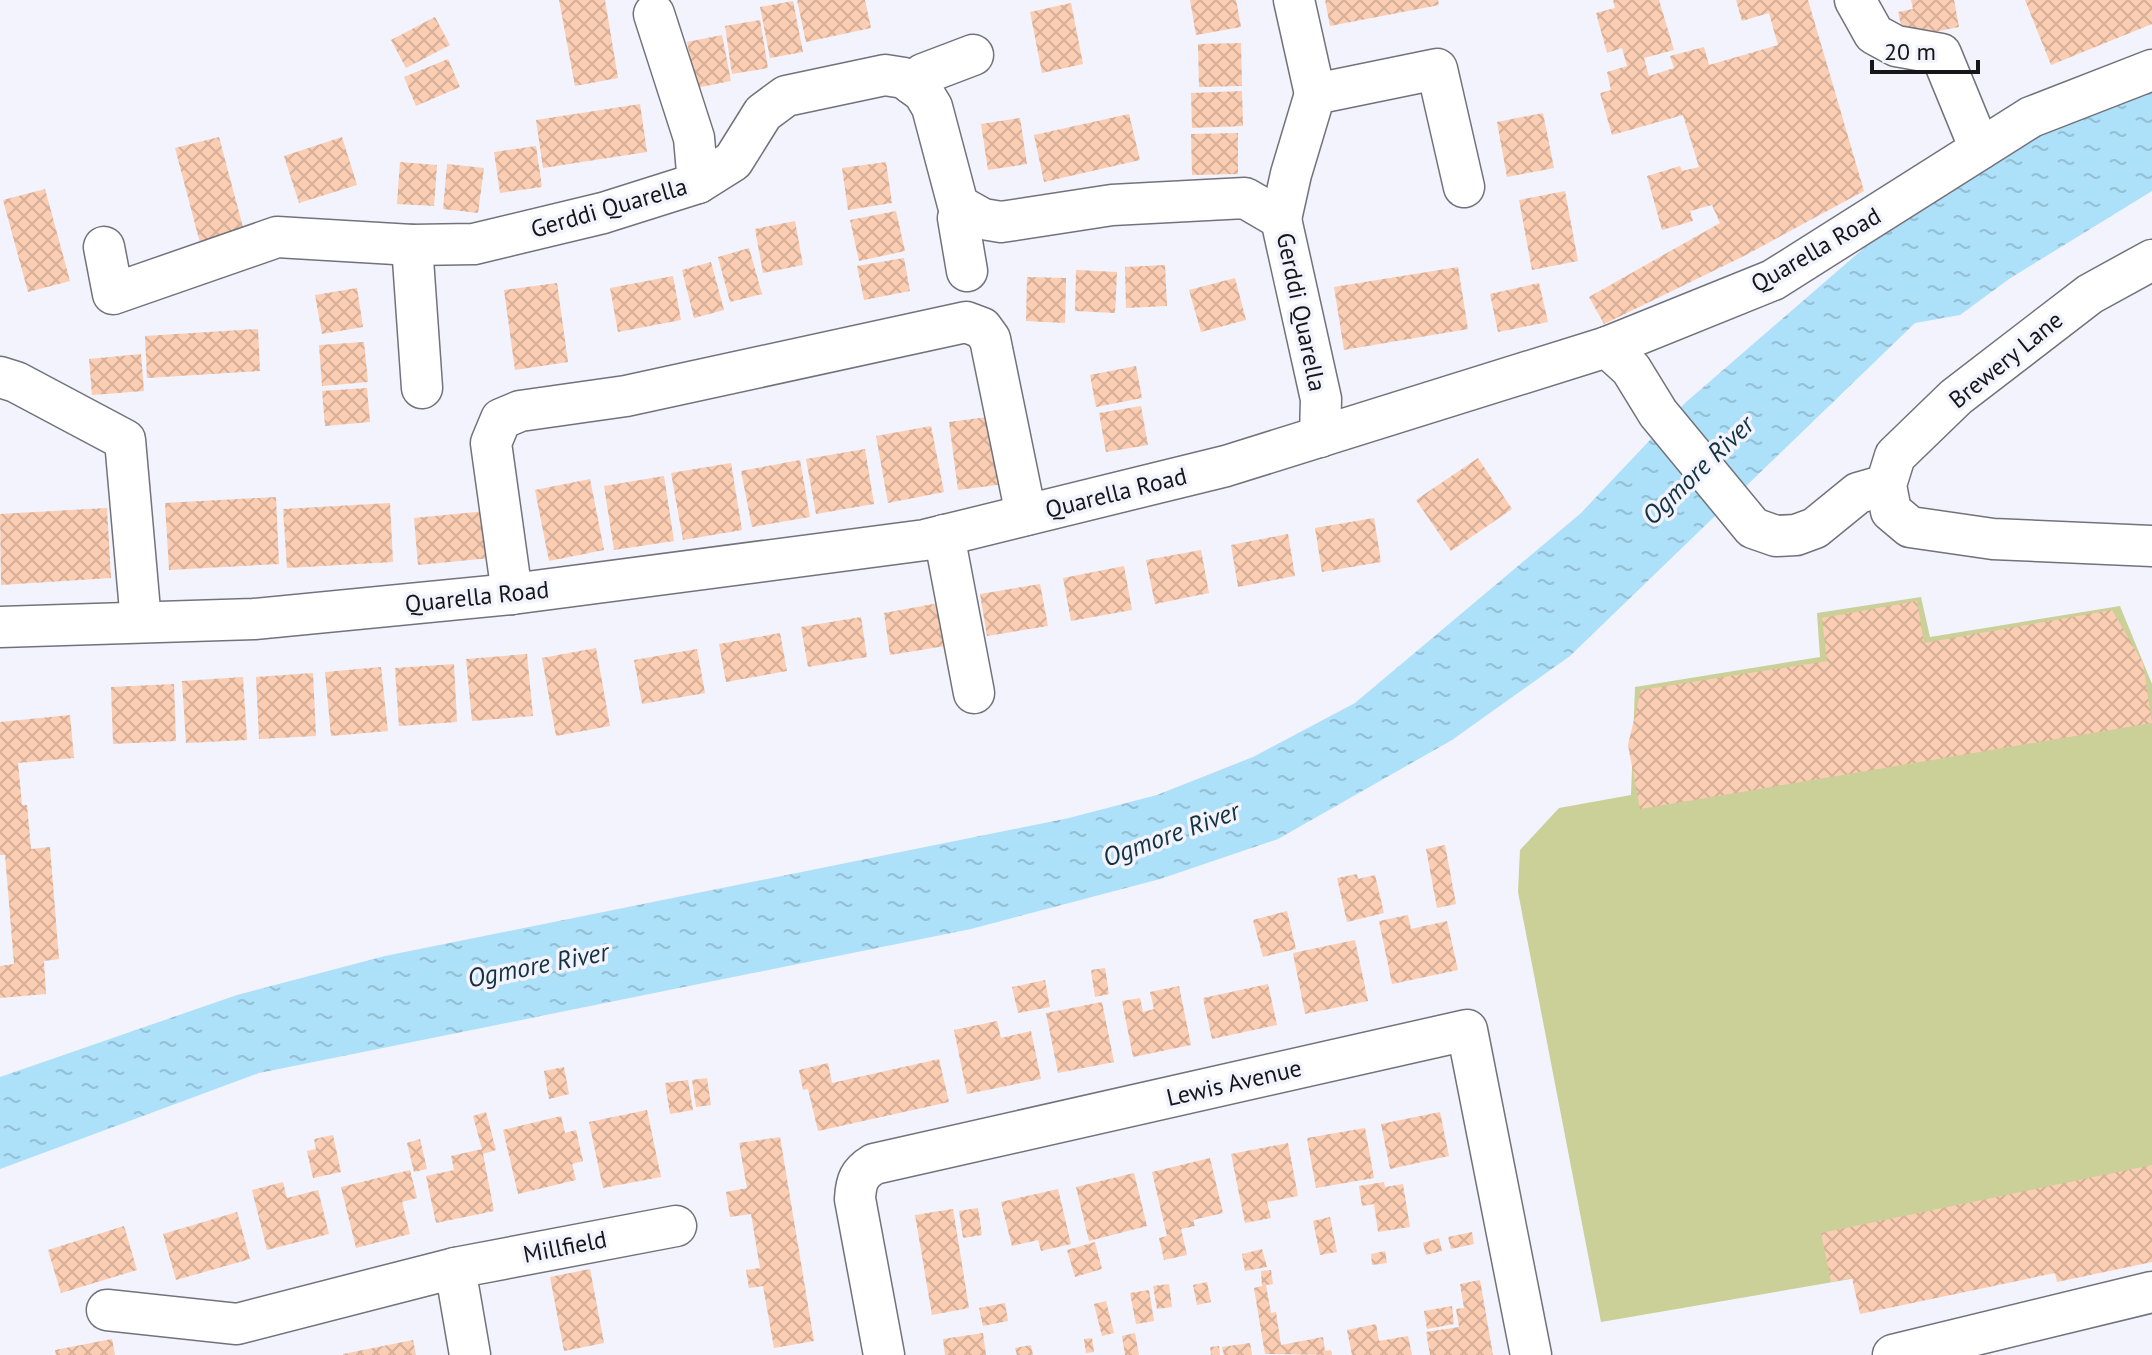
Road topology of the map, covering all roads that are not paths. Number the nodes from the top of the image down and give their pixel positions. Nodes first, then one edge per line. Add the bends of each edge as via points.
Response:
1 (1294, 0) edge
2 (1855, 0) edge
3 (654, 14) dead end
4 (973, 55) dead end
5 (2152, 70) edge
6 (912, 84) junction
7 (1315, 94) junction
8 (1980, 149) junction
9 (698, 183) junction
10 (1464, 187) dead end
11 (962, 207) junction
12 (1281, 219) junction
13 (412, 245) junction
14 (104, 247) dead end
15 (2152, 260) edge
16 (967, 271) dead end
17 (1607, 347) junction
18 (0, 377) edge
19 (422, 388) dead end
20 (1320, 437) junction
21 (1886, 485) junction
22 (1026, 515) junction
23 (944, 535) junction
24 (2152, 546) edge
25 (512, 594) junction
26 (141, 622) junction
27 (0, 627) edge
28 (974, 693) dead end
29 (676, 1226) dead end
30 (455, 1268) junction
31 (2152, 1292) edge
32 (107, 1310) dead end
33 (470, 1355) edge
34 (884, 1355) edge
35 (1531, 1355) edge
36 (1893, 1355) edge

1 - 7 street
2 - 8 street via 1874,34 1896,46 1941,54
3 - 9 street via 694,138
4 - 6 street via 923,74
5 - 8 street, Quarella Road via 2031,117
6 - 9 street, Gerddi Quarella via 885,75 786,96 763,113 733,161
6 - 11 street via 932,107
7 - 10 street via 1437,69
7 - 12 street
8 - 17 street, Quarella Road via 1773,280
9 - 13 street, Gerddi Quarella via 474,244
11 - 12 street, Gerddi Quarella via 1001,222 1112,205 1245,198
11 - 16 street via 958,218
12 - 20 street, Gerddi Quarella via 1321,399
13 - 14 street, Gerddi Quarella via 277,237 113,294
13 - 19 street
15 - 21 street, Brewery Lane via 2090,294 1956,397 1895,456
17 - 20 street, Quarella Road
17 - 21 street via 1631,369 1658,413 1753,528 1776,536 1796,535 1815,528 1858,493
18 - 26 street via 125,440
20 - 22 street, Quarella Road
21 - 24 street via 1891,511 1910,527 1993,539
22 - 23 street, Quarella Road
22 - 25 street via 990,339 982,328 966,322 501,419 491,443
23 - 25 street, Quarella Road
23 - 28 street
25 - 26 street, Quarella Road via 254,619
26 - 27 street, Quarella Road
29 - 30 street, Millfield
30 - 32 street, Millfield via 237,1324
30 - 33 street
31 - 36 street
34 - 35 street, Lewis Avenue via 855,1199 856,1183 874,1164 1467,1030

